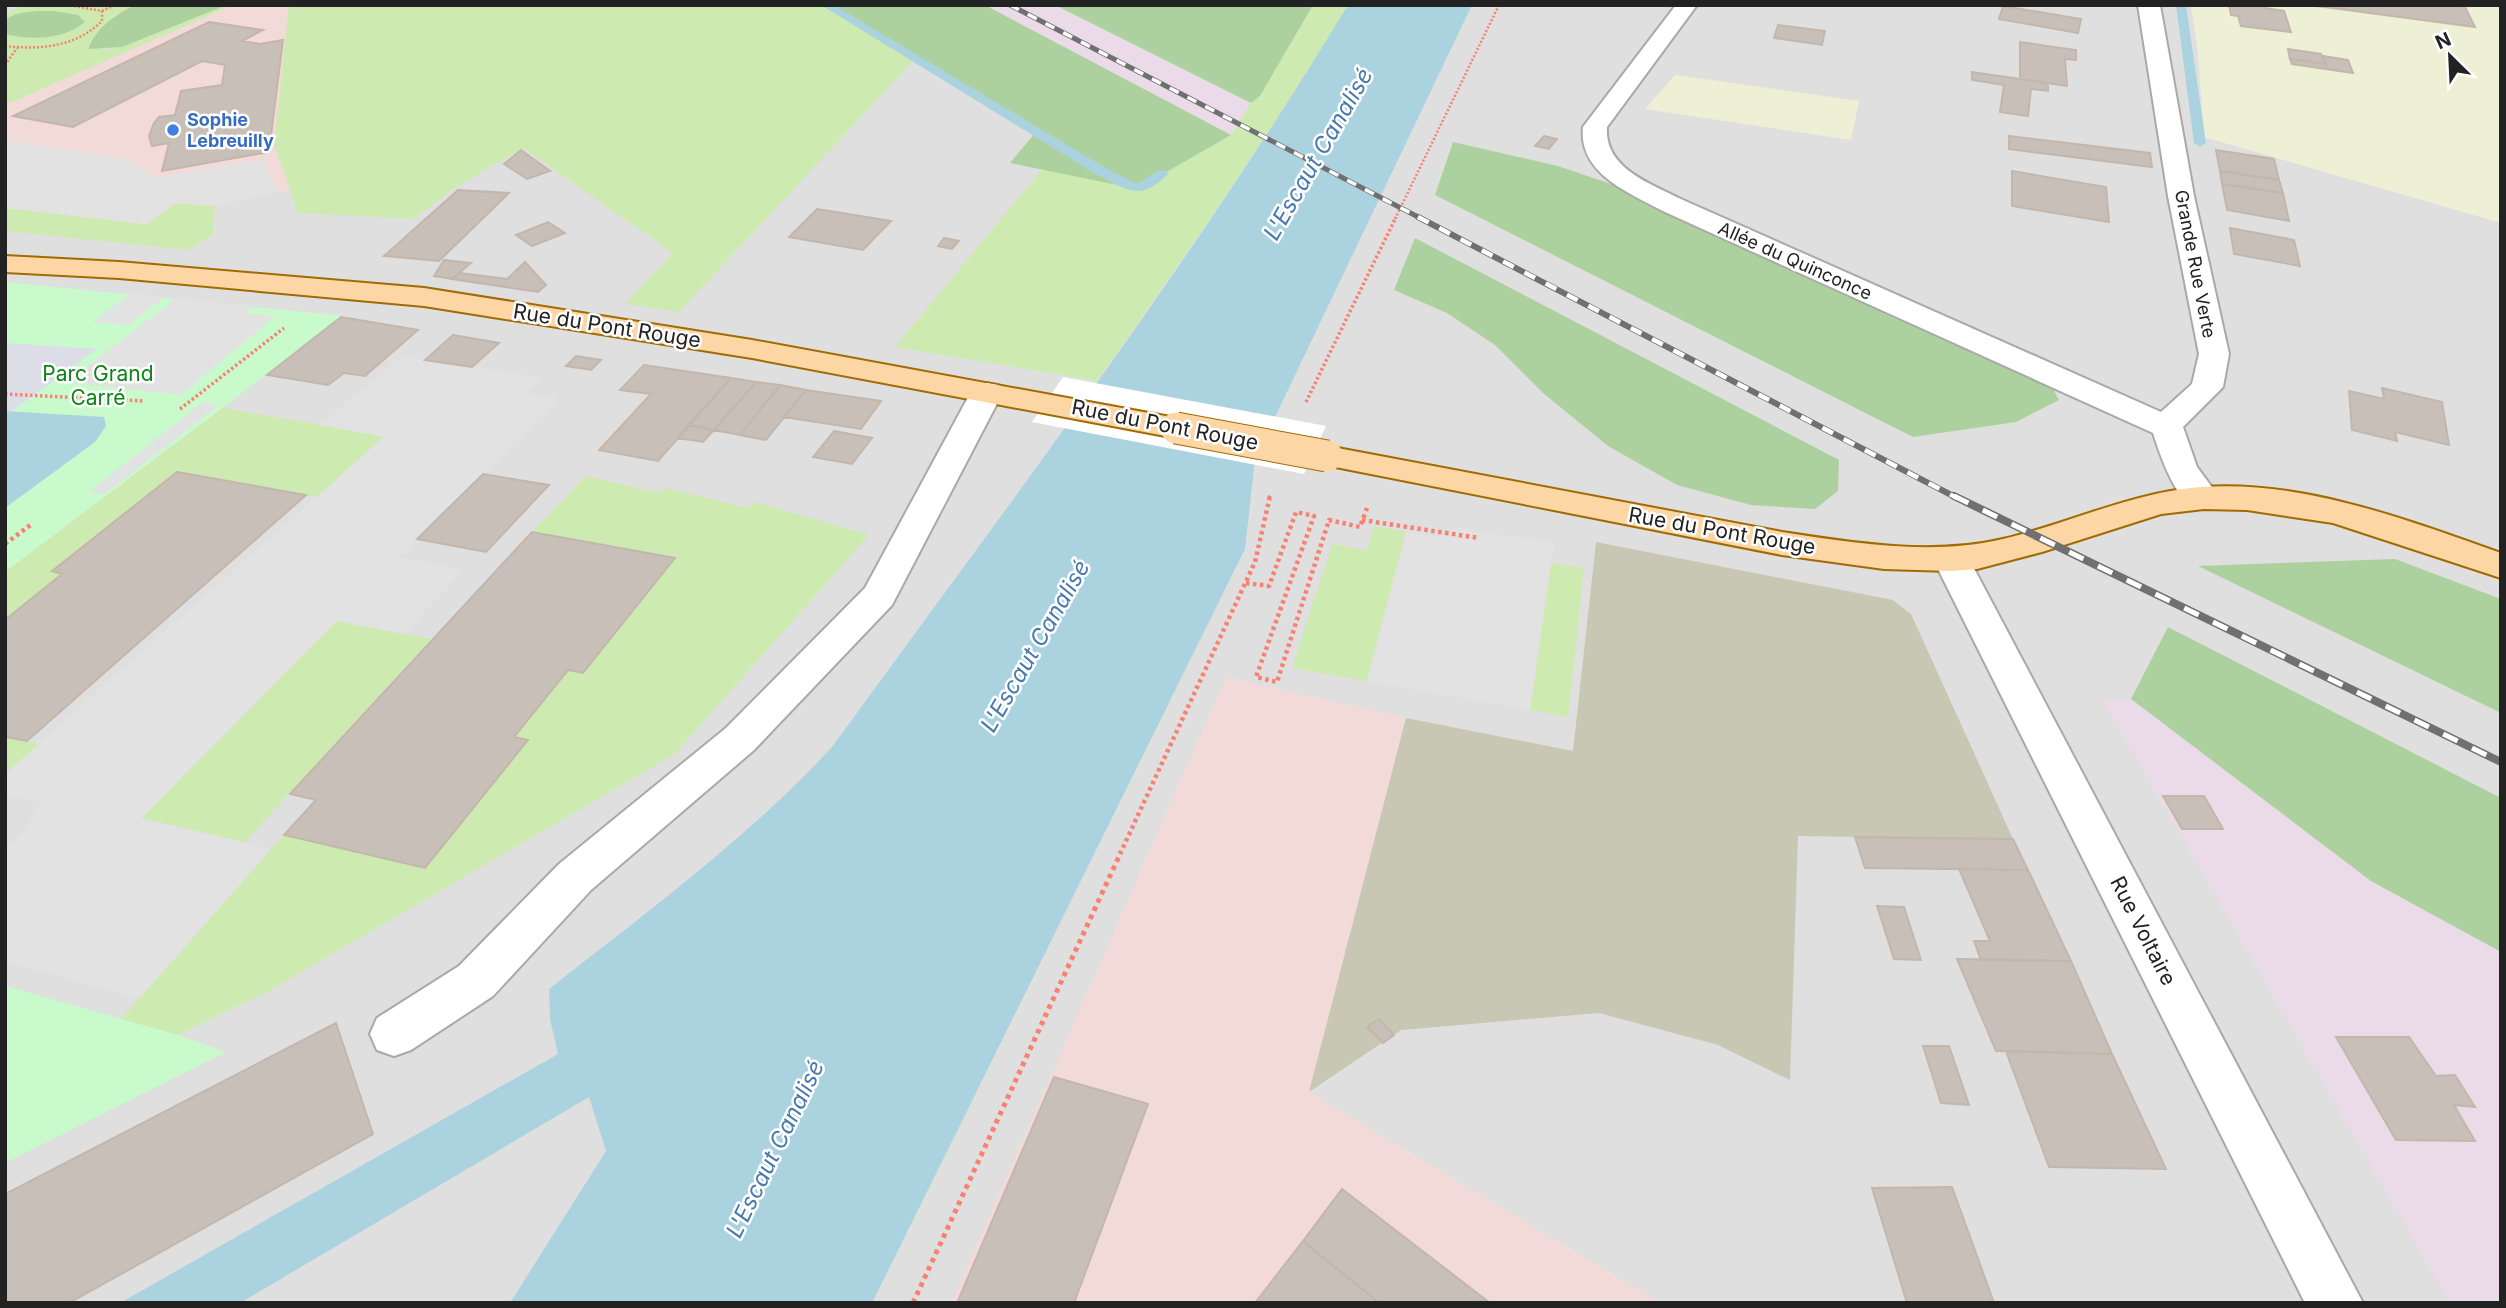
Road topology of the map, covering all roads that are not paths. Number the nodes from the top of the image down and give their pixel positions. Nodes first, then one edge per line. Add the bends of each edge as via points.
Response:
1 (1686, 5) edge
2 (2150, 5) edge
3 (5, 251) edge
4 (5, 264) edge
5 (119, 270) junction
6 (987, 392) junction
7 (2167, 427) junction
8 (2203, 498) junction
9 (1951, 559) junction
10 (2501, 566) edge
11 (394, 1034) dead end
12 (2335, 1303) edge

1 - 7 street, Allée du Quinconce via 1595,127 1596,152 1608,165 1674,206
2 - 7 street, Grande Rue Verte via 2181,196 2214,354 2207,387
3 - 5 main road, Rue du Pont Rouge
4 - 5 main road, Rue du Pont Rouge
5 - 6 main road, Rue du Pont Rouge via 425,297
6 - 9 main road, Rue du Pont Rouge, bridge via 1806,548
6 - 11 street via 879,596 740,739 575,877 476,981
7 - 8 street via 2181,469
8 - 9 main road, Rue du Pont Rouge via 2161,503 2090,521 2016,548
8 - 10 main road, Rue du Pont Rouge via 2272,500 2360,520
9 - 12 street, Rue Voltaire

